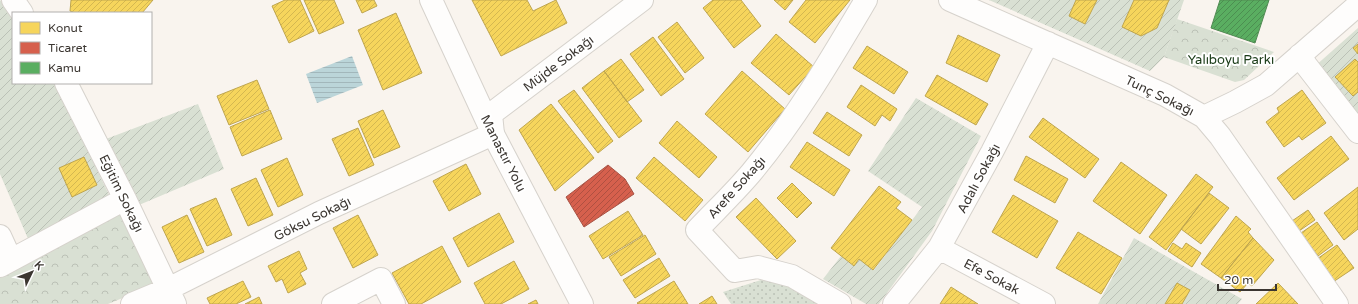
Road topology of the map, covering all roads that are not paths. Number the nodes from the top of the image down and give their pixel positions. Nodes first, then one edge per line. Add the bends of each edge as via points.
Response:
1 (13, 0) edge
2 (431, 0) edge
3 (642, 0) edge
4 (866, 0) edge
5 (950, 0) edge
6 (1358, 4) edge
7 (21, 12) edge
8 (1048, 43) junction
9 (1300, 55) junction
10 (67, 84) edge
11 (1204, 117) junction
12 (1358, 132) edge
13 (493, 134) junction
14 (125, 199) junction
15 (0, 236) edge
16 (939, 248) junction
17 (5, 263) edge
18 (172, 297) edge
19 (132, 304) edge
20 (334, 304) edge
21 (394, 304) edge
22 (582, 304) edge
23 (840, 304) edge
24 (894, 304) edge
25 (1044, 304) edge
26 (1337, 304) edge

1 - 7 street
2 - 13 street, Manastır Yolu
3 - 13 street, Müjde Sokağı via 491,114
4 - 23 street, Arefe Sokağı via 822,75 783,132 751,173 697,230 735,271 758,267 792,276
5 - 8 street, Tunç Sokağı
6 - 9 street
8 - 11 street, Tunç Sokağı via 1165,96
8 - 16 street, Adalı Sokağı
9 - 11 street via 1266,85
9 - 12 street
10 - 14 street, Eğitim Sokağı
11 - 26 street, Tunç Sokağı via 1220,136
13 - 18 street, Göksu Sokağı via 319,213
13 - 22 street, Manastır Yolu
14 - 17 street
14 - 18 street, Eğitim Sokağı
15 - 17 street
16 - 24 street, Adalı Sokağı
16 - 25 street, Efe Sokak
18 - 19 street, Göksu Sokağı
20 - 21 street via 381,279

